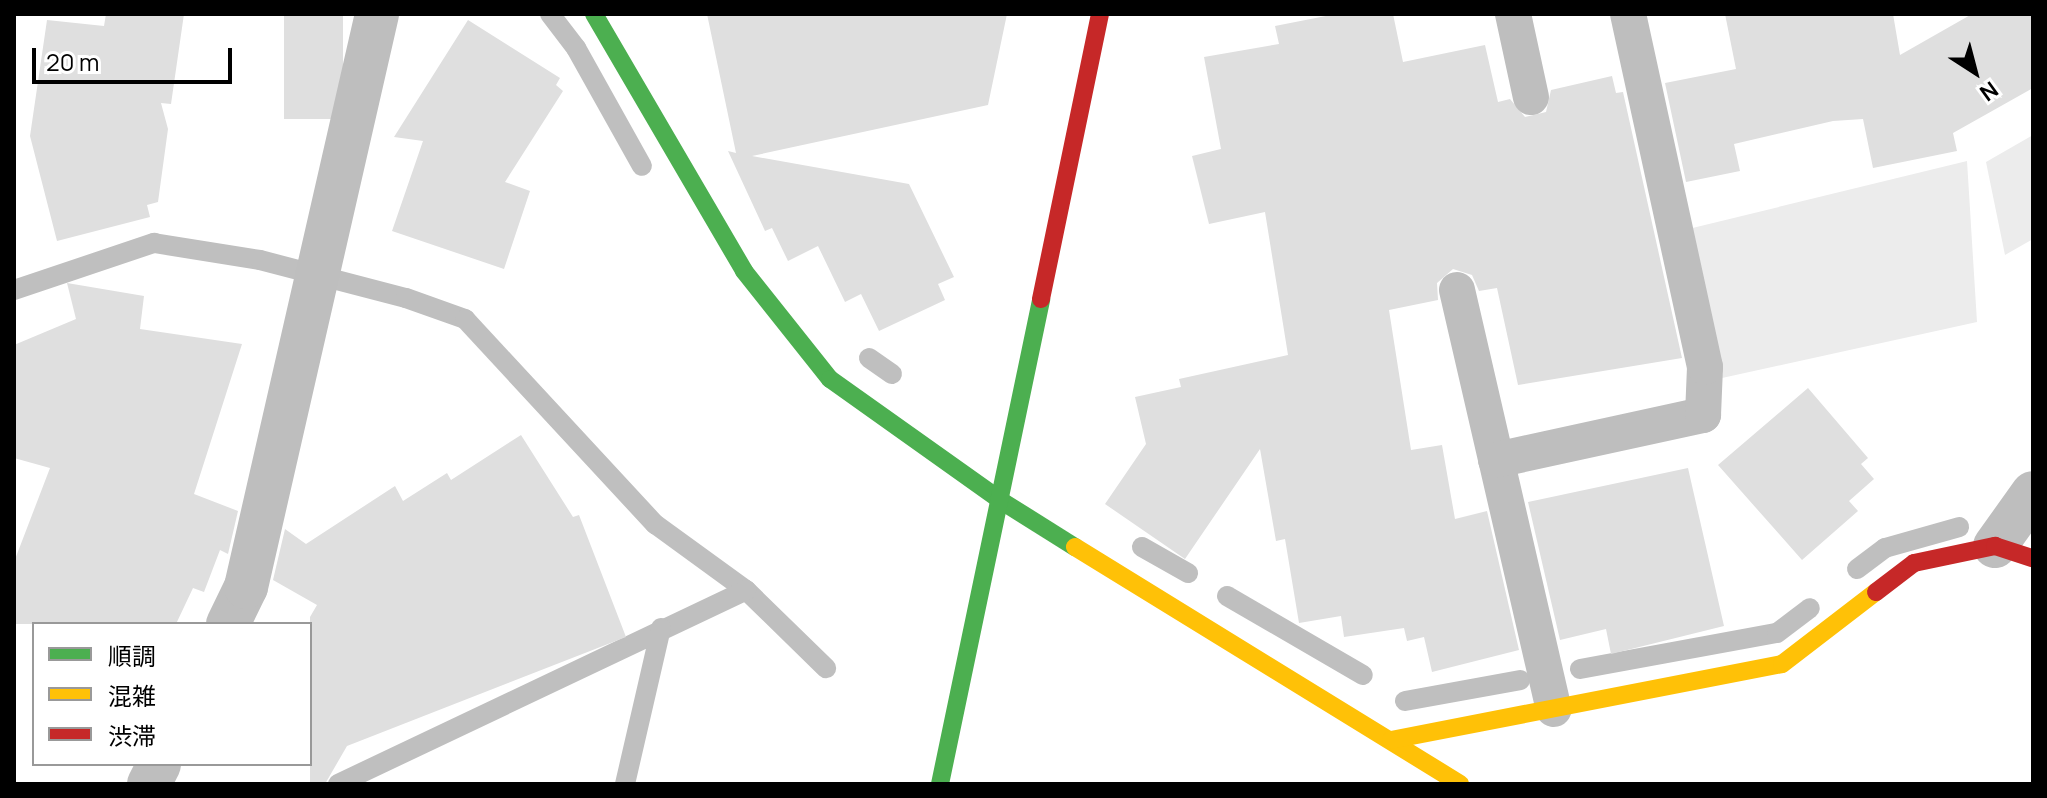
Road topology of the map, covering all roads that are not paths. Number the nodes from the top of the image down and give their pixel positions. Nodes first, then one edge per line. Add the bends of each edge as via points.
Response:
1 (377, 14) edge
2 (594, 14) edge
3 (1100, 14) edge
4 (1513, 14) edge
5 (1628, 14) edge
6 (1531, 97) dead end
7 (1457, 290) dead end
8 (1496, 460) junction
9 (2033, 493) edge
10 (1000, 500) junction
11 (2014, 552) edge
12 (229, 622) edge
13 (1554, 709) junction
14 (1391, 740) junction
15 (158, 766) edge
16 (149, 784) edge
17 (940, 784) edge
18 (1460, 784) edge

1 - 12 street via 246,587
2 - 10 street via 744,271 830,379
3 - 10 street
4 - 6 lane
5 - 8 lane via 1705,367 1703,415
7 - 8 lane
8 - 13 lane
9 - 11 street
10 - 14 street
10 - 17 street
11 - 13 street via 1914,563 1782,664
13 - 14 street
14 - 18 street
15 - 16 street

